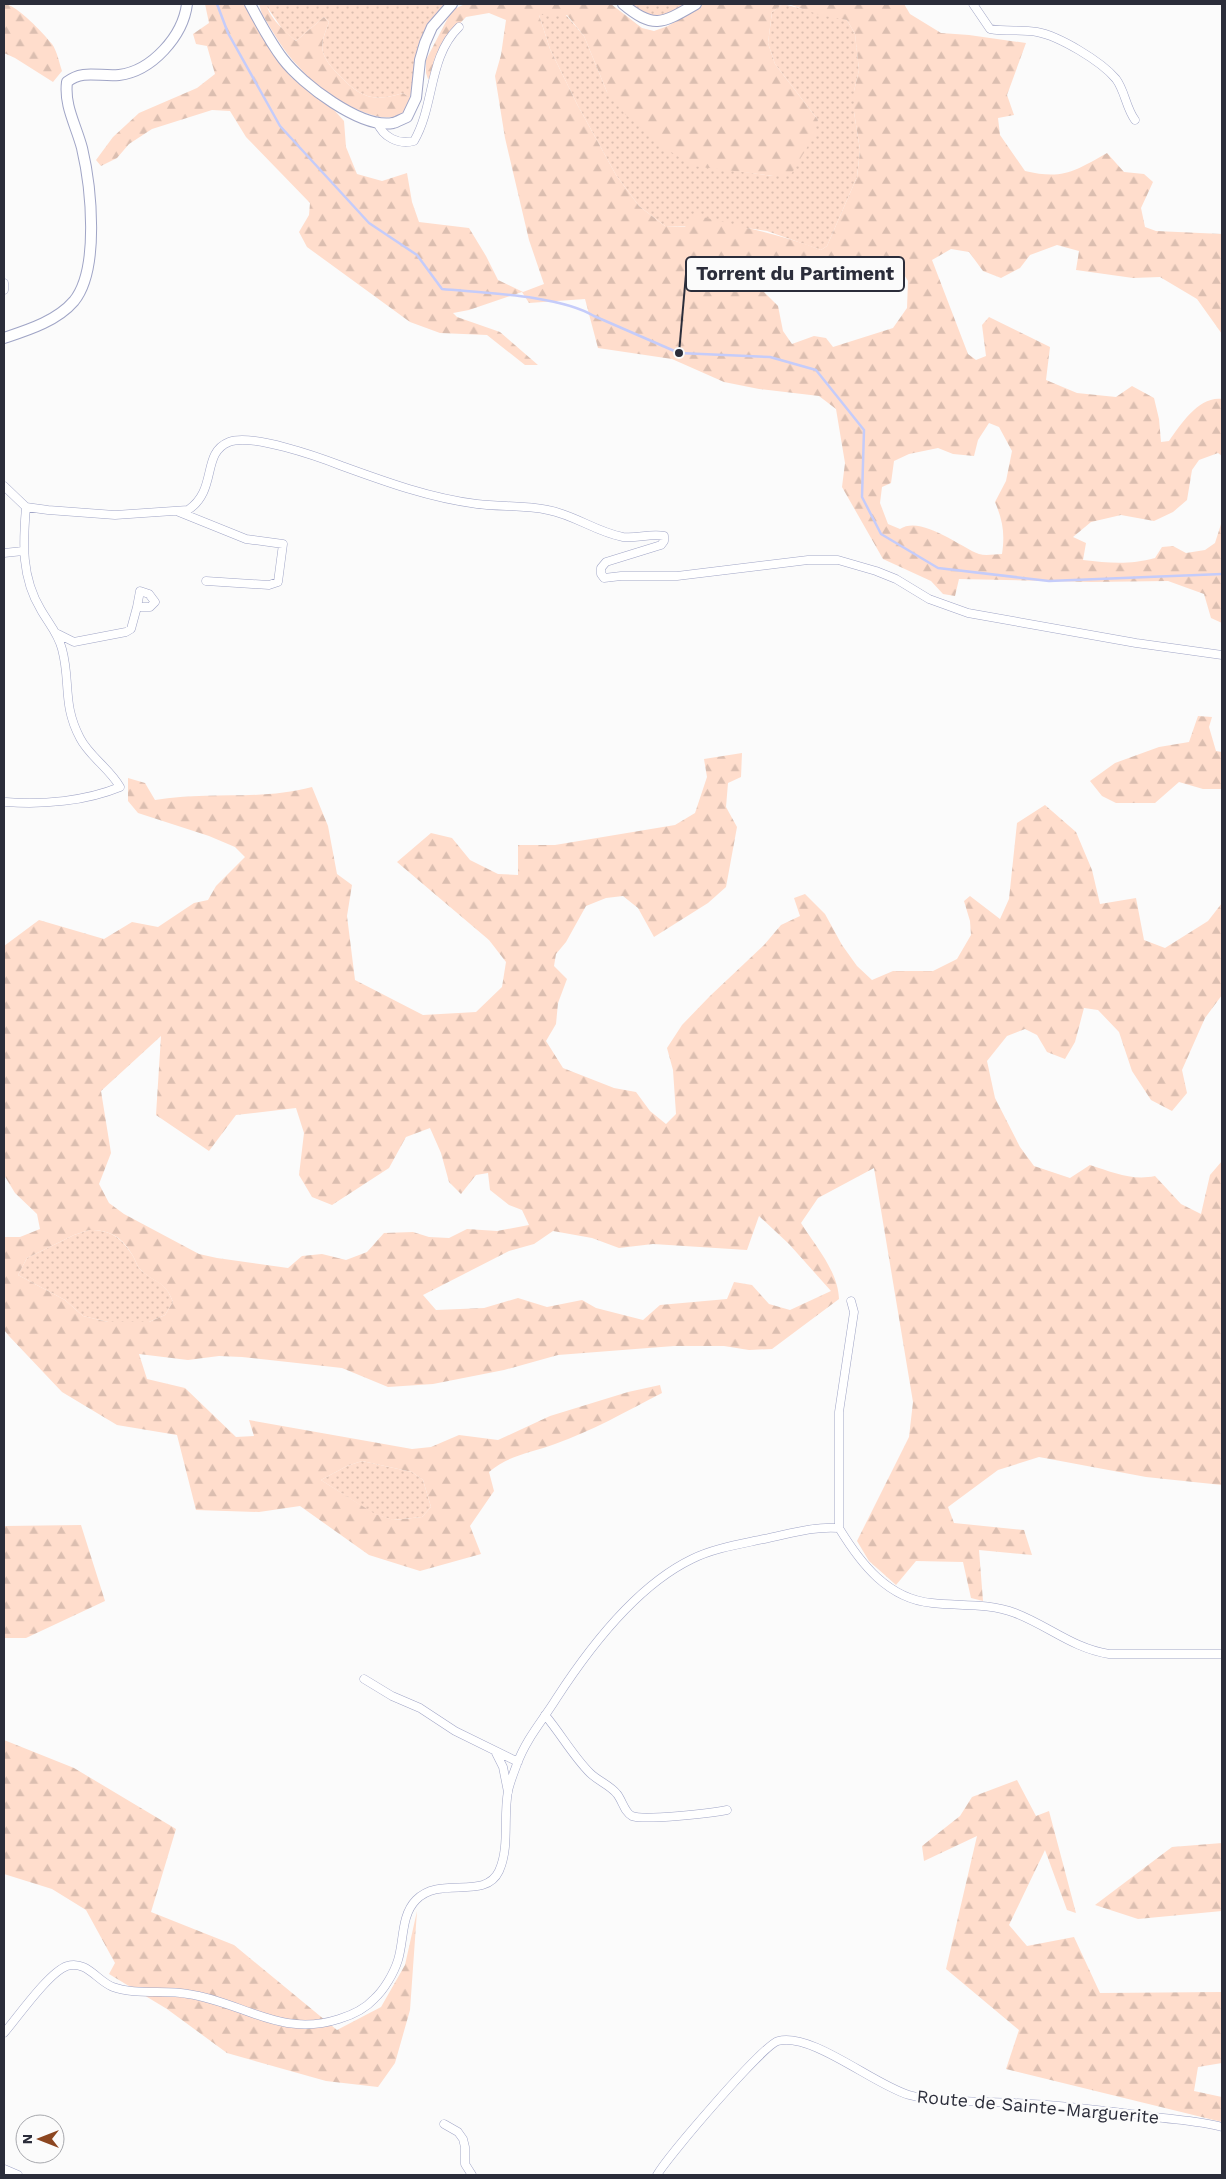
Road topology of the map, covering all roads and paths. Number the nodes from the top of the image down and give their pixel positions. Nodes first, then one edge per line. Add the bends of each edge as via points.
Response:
1 (187, 4) edge
2 (250, 4) edge
3 (452, 4) edge
4 (623, 4) edge
5 (696, 4) edge
6 (973, 4) edge
7 (458, 27) dead end
8 (1136, 120) dead end
9 (377, 122) junction
10 (4, 283) edge
11 (4, 290) edge
12 (4, 338) edge
13 (4, 486) edge
14 (26, 507) junction
15 (177, 511) junction
16 (22, 551) junction
17 (4, 553) edge
18 (206, 581) dead end
19 (137, 607) dead end
20 (58, 634) junction
21 (1222, 655) edge
22 (6, 802) dead end
23 (851, 1302) dead end
24 (839, 1528) junction
25 (1222, 1654) edge
26 (364, 1679) dead end
27 (545, 1715) junction
28 (496, 1753) junction
29 (518, 1762) junction
30 (508, 1792) junction
31 (727, 1810) dead end
32 (4, 2033) edge
33 (444, 2124) dead end
34 (1222, 2126) edge
35 (4, 2169) edge
36 (18, 2175) edge
37 (472, 2175) edge
38 (657, 2175) edge

1 - 12 street via 179,30 148,63 121,75 85,74 67,82 65,95 82,148 89,200 91,250 86,281 73,302 62,311
2 - 9 street via 274,46 296,74 340,106
3 - 9 street via 432,27 425,43 416,98 407,117 393,123
4 - 5 street via 645,20 658,22
6 - 8 street via 990,29 1047,35 1086,55 1115,78
7 - 9 street via 435,70 422,128 414,141 391,140 380,130
10 - 11 street
13 - 14 street
14 - 15 street via 115,515
14 - 16 street
15 - 18 street via 246,539 283,544 278,582 269,585
15 - 21 street via 188,510 204,494 217,449 230,441 263,442 316,456 429,495 478,504 548,510 625,537 664,536 661,545 606,562 601,568 604,578 677,576 808,560 838,560 876,571 929,599 968,613
16 - 17 street
16 - 20 street via 33,593
19 - 20 street via 131,629 126,632 74,642
20 - 22 street via 74,727 120,787 92,796 33,804
23 - 24 street via 854,1312 839,1412
24 - 25 street via 883,1584 912,1600 999,1608 1079,1646 1109,1654
24 - 27 street via 818,1528 742,1544 695,1557 676,1567 625,1610 594,1643
26 - 28 street
27 - 29 street
27 - 31 street via 581,1763 616,1793 632,1816 646,1818
28 - 29 street
28 - 30 street via 503,1767
29 - 30 street
30 - 32 street via 503,1854 496,1877 482,1887 435,1888 414,1902 393,1971 376,1998 346,2017 315,2025 278,2023 188,1994 114,1988 84,1968 69,1966 53,1975
33 - 37 street via 463,2139 465,2164
34 - 38 street, Route de Sainte-Marguerite via 1078,2106 912,2096 878,2082 820,2049 786,2040 776,2041 759,2056
35 - 36 street

